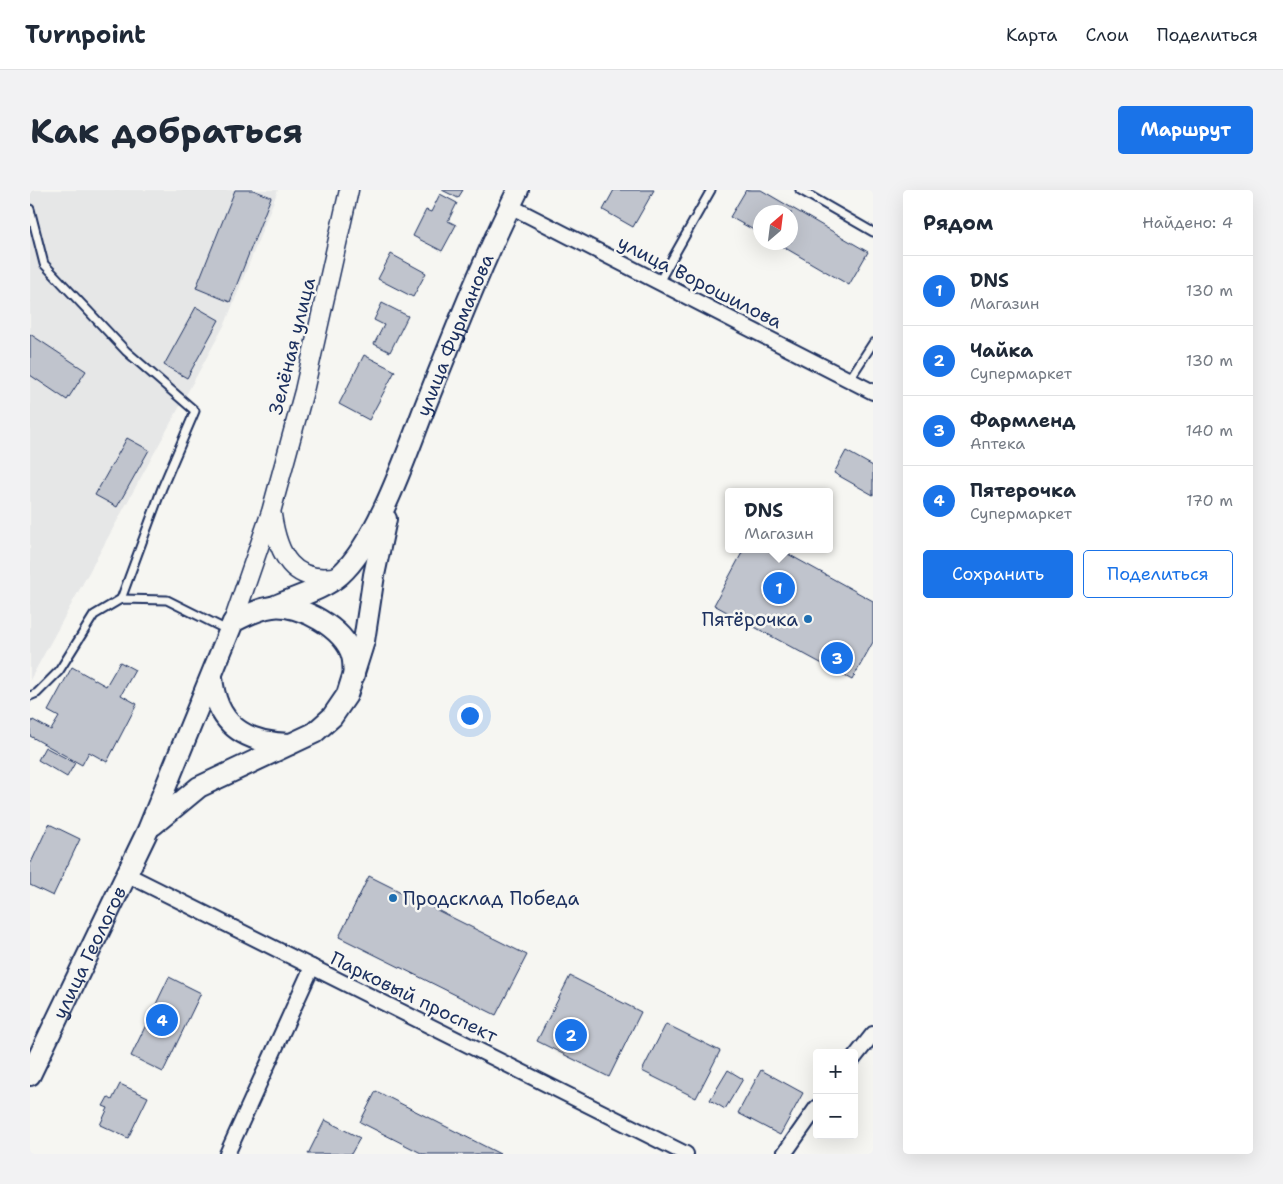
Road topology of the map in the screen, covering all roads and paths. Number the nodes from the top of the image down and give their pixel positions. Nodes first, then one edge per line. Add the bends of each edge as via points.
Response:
1 (349, 190) edge
2 (711, 190) edge
3 (800, 190) edge
4 (514, 198) edge
5 (30, 209) edge
6 (873, 232) edge
7 (659, 282) junction
8 (873, 343) edge
9 (849, 380) junction
10 (873, 392) edge
11 (395, 482) junction
12 (271, 512) junction
13 (339, 576) junction
14 (121, 599) junction
15 (275, 606) junction
16 (232, 627) junction
17 (354, 675) junction
18 (212, 677) junction
19 (30, 696) edge
20 (292, 744) junction
21 (148, 830) junction
22 (126, 874) junction
23 (312, 968) junction
24 (873, 1034) edge
25 (858, 1053) edge
26 (30, 1075) edge
27 (813, 1113) edge
28 (665, 1150) edge
29 (227, 1154) edge
30 (686, 1154) edge
31 (784, 1154) edge

1 - 12 street, Зелёная улица via 306,382
2 - 7 lane
3 - 6 lane
4 - 7 street, улица Ворошилова
4 - 11 main road, улица Фурманова via 453,336
5 - 14 lane via 44,264 126,351 195,411 162,488
7 - 9 street, улица Ворошилова
8 - 9 lane
9 - 10 street, улица Ворошилова
11 - 13 main road, улица Фурманова via 371,533
11 - 17 main road, улица Фурманова via 374,575 364,641
12 - 13 street via 275,539 284,558 295,569 320,579
12 - 16 street, Зелёная улица
13 - 15 main road, улица Фурманова
14 - 16 lane via 167,600
14 - 19 lane via 94,615 59,671
15 - 16 main road via 255,610
15 - 17 main road via 301,611 325,622 342,637 352,655
16 - 18 main road
17 - 20 main road via 332,717 314,733
18 - 20 main road via 214,697 221,713 234,727 270,744
18 - 21 main road, улица Геологов
20 - 21 main road via 199,787
21 - 22 main road, улица Геологов
22 - 23 street, Парковый проспект
22 - 26 main road, улица Геологов
23 - 28 street, Парковый проспект
23 - 29 street
24 - 25 street
27 - 31 street
28 - 30 street, Парковый проспект

